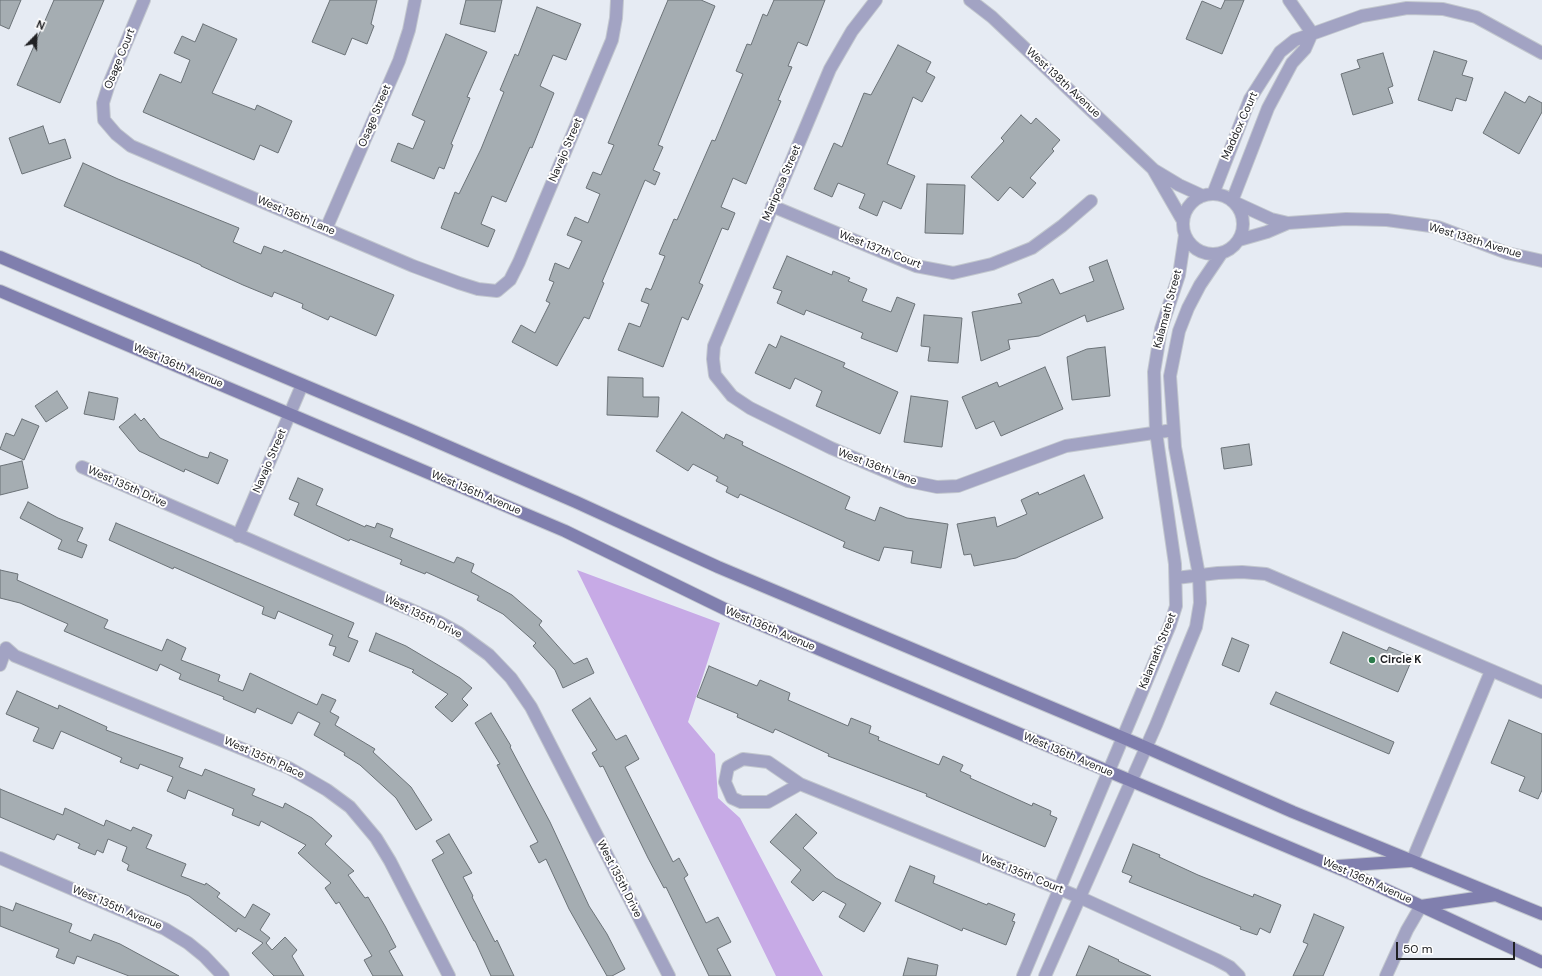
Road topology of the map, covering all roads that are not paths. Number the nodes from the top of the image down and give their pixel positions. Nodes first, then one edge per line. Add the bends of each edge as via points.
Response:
1 (144, 0) edge
2 (415, 0) edge
3 (617, 0) edge
4 (876, 0) edge
5 (970, 0) edge
6 (1289, 0) edge
7 (1312, 33) junction
8 (1542, 53) edge
9 (104, 120) joint
10 (1153, 170) junction
11 (1208, 195) junction
12 (1091, 201) dead end
13 (1233, 201) junction
14 (772, 206) junction
15 (1184, 221) junction
16 (1288, 223) junction
17 (326, 229) junction
18 (1185, 235) junction
19 (1239, 240) junction
20 (1221, 254) junction
21 (0, 257) edge
22 (1542, 261) edge
23 (0, 291) edge
24 (497, 291) joint
25 (715, 375) joint
26 (302, 385) junction
27 (290, 414) junction
28 (1173, 430) junction
29 (1156, 432) junction
30 (82, 467) dead end
31 (238, 536) junction
32 (1199, 575) junction
33 (1176, 578) junction
34 (1, 664) edge
35 (1491, 670) junction
36 (1542, 692) edge
37 (1122, 738) junction
38 (1145, 747) junction
39 (1108, 771) junction
40 (1130, 780) junction
41 (800, 784) junction
42 (0, 858) edge
43 (1412, 861) junction
44 (1335, 866) junction
45 (1059, 889) junction
46 (1497, 895) junction
47 (1079, 897) junction
48 (1421, 906) junction
49 (1542, 914) edge
50 (1542, 962) edge
51 (223, 976) edge
52 (449, 976) edge
53 (669, 976) edge
54 (1023, 976) edge
55 (1045, 976) edge
56 (1238, 976) edge
57 (1386, 976) edge

1 - 9 street, Osage Court via 103,102
2 - 17 street, Osage Street via 399,60
3 - 24 street, Navajo Street via 616,18 609,47 519,262 510,280
4 - 14 street, Mariposa Street via 852,31 830,69
5 - 10 street, West 138th Avenue via 992,17
6 - 7 street
7 - 8 street, Maddox Court via 1362,16 1407,8 1443,9 1476,18
7 - 11 street, Maddox Court via 1294,40 1280,52 1250,99
7 - 13 street, Maddox Court via 1305,49 1292,63 1268,108
9 - 17 street, West 136th Lane via 131,146
10 - 11 street, West 138th Avenue via 1179,185
10 - 15 street, West 138th Avenue
11 - 13 street via 1223,196
11 - 15 street via 1190,206 1185,213
12 - 14 street, West 137th Court via 1032,248 992,264 953,273 916,266
13 - 16 street, West 138th Avenue via 1271,219
13 - 19 street via 1242,216 1243,232
14 - 25 street, Mariposa Street via 714,346
15 - 18 street
16 - 19 street, West 138th Avenue
16 - 22 street, West 138th Avenue via 1346,219 1387,220 1438,227 1507,253
17 - 24 street, West 136th Lane via 459,283
18 - 20 street via 1200,251
18 - 29 street, Kalamath Street via 1179,275 1157,349 1154,372
19 - 20 street via 1230,250
20 - 28 street, Kalamath Street via 1200,285 1179,331 1170,376
21 - 26 main road
23 - 27 main road, West 136th Avenue
25 - 29 street, West 136th Lane via 732,396 770,418 830,448 908,481 937,487 958,486 1066,446
26 - 27 street, Navajo Street
26 - 37 main road via 576,502 712,564
27 - 31 street, Navajo Street
27 - 39 main road, West 136th Avenue via 565,531 733,613
28 - 29 street, West 136th Lane
28 - 32 street, Kalamath Street
29 - 33 street, Kalamath Street
30 - 31 street, West 135th Drive
31 - 53 street, West 135th Drive via 439,622 474,644 507,673 531,707
32 - 33 street
32 - 35 street via 1242,572 1266,574
32 - 38 street, Kalamath Street via 1200,603 1196,627
33 - 37 street, Kalamath Street via 1176,606 1170,625
34 - 52 street, West 135th Place via 6,648 15,656 289,768 328,790 350,808 376,838
35 - 36 street
35 - 43 street
37 - 38 main road
37 - 39 street, Kalamath Street
38 - 40 street, Kalamath Street
38 - 43 main road
39 - 40 main road, West 136th Avenue
39 - 45 street, Kalamath Street
40 - 44 main road, West 136th Avenue
40 - 47 street, Kalamath Street
41 - 41 street, West 135th Court via 768,762 743,759 728,767 726,782 732,798 741,802 768,802
41 - 45 street, West 135th Court
42 - 51 street, West 135th Avenue via 165,928 199,952
43 - 44 main road
43 - 46 main road
44 - 48 main road, West 136th Avenue
45 - 47 street, West 135th Court
45 - 54 street, Kalamath Street
46 - 48 main road
46 - 49 main road
47 - 55 street, Kalamath Street
47 - 56 street, West 135th Court via 1217,960 1230,967
48 - 50 main road, West 136th Avenue
48 - 57 street

